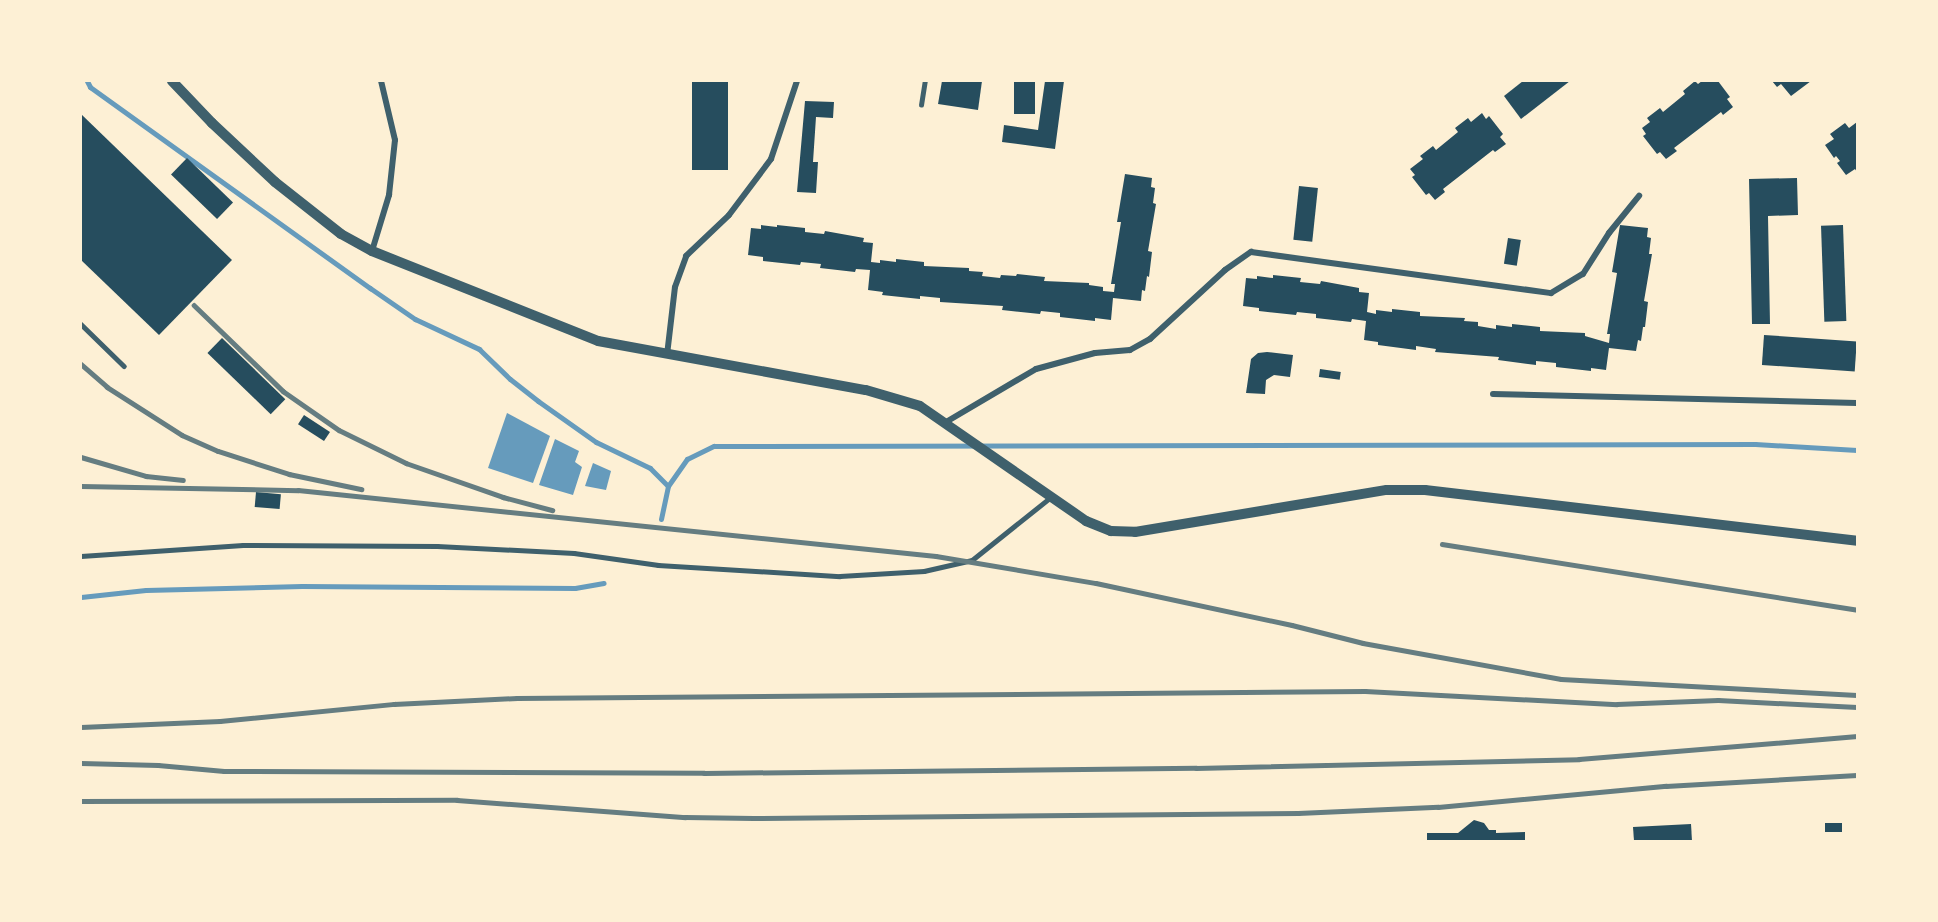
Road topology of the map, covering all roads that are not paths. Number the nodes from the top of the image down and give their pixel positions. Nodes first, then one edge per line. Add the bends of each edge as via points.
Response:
1 (172, 81) edge
2 (381, 81) edge
3 (797, 81) edge
4 (925, 81) edge
5 (921, 105) dead end
6 (1639, 196) dead end
7 (372, 251) junction
8 (81, 324) edge
9 (667, 356) junction
10 (124, 366) dead end
11 (1493, 394) dead end
12 (1857, 403) edge
13 (946, 422) junction
14 (1051, 497) junction
15 (1857, 541) edge
16 (81, 556) edge

1 - 7 street via 275,182 341,234
2 - 7 street via 395,140 389,195
3 - 9 street via 771,159 729,215 686,255 675,287
4 - 5 lane
6 - 13 street via 1582,274 1551,293 1251,252 1225,270 1150,339 1130,350 1095,353 1036,369
7 - 9 street via 597,341
8 - 10 lane
9 - 13 street via 866,390 920,406
11 - 12 street
13 - 14 street
14 - 15 street via 1086,521 1119,532 1357,494 1406,490
14 - 16 lane via 972,560 924,571 840,576 658,565 574,553 437,546 243,545

